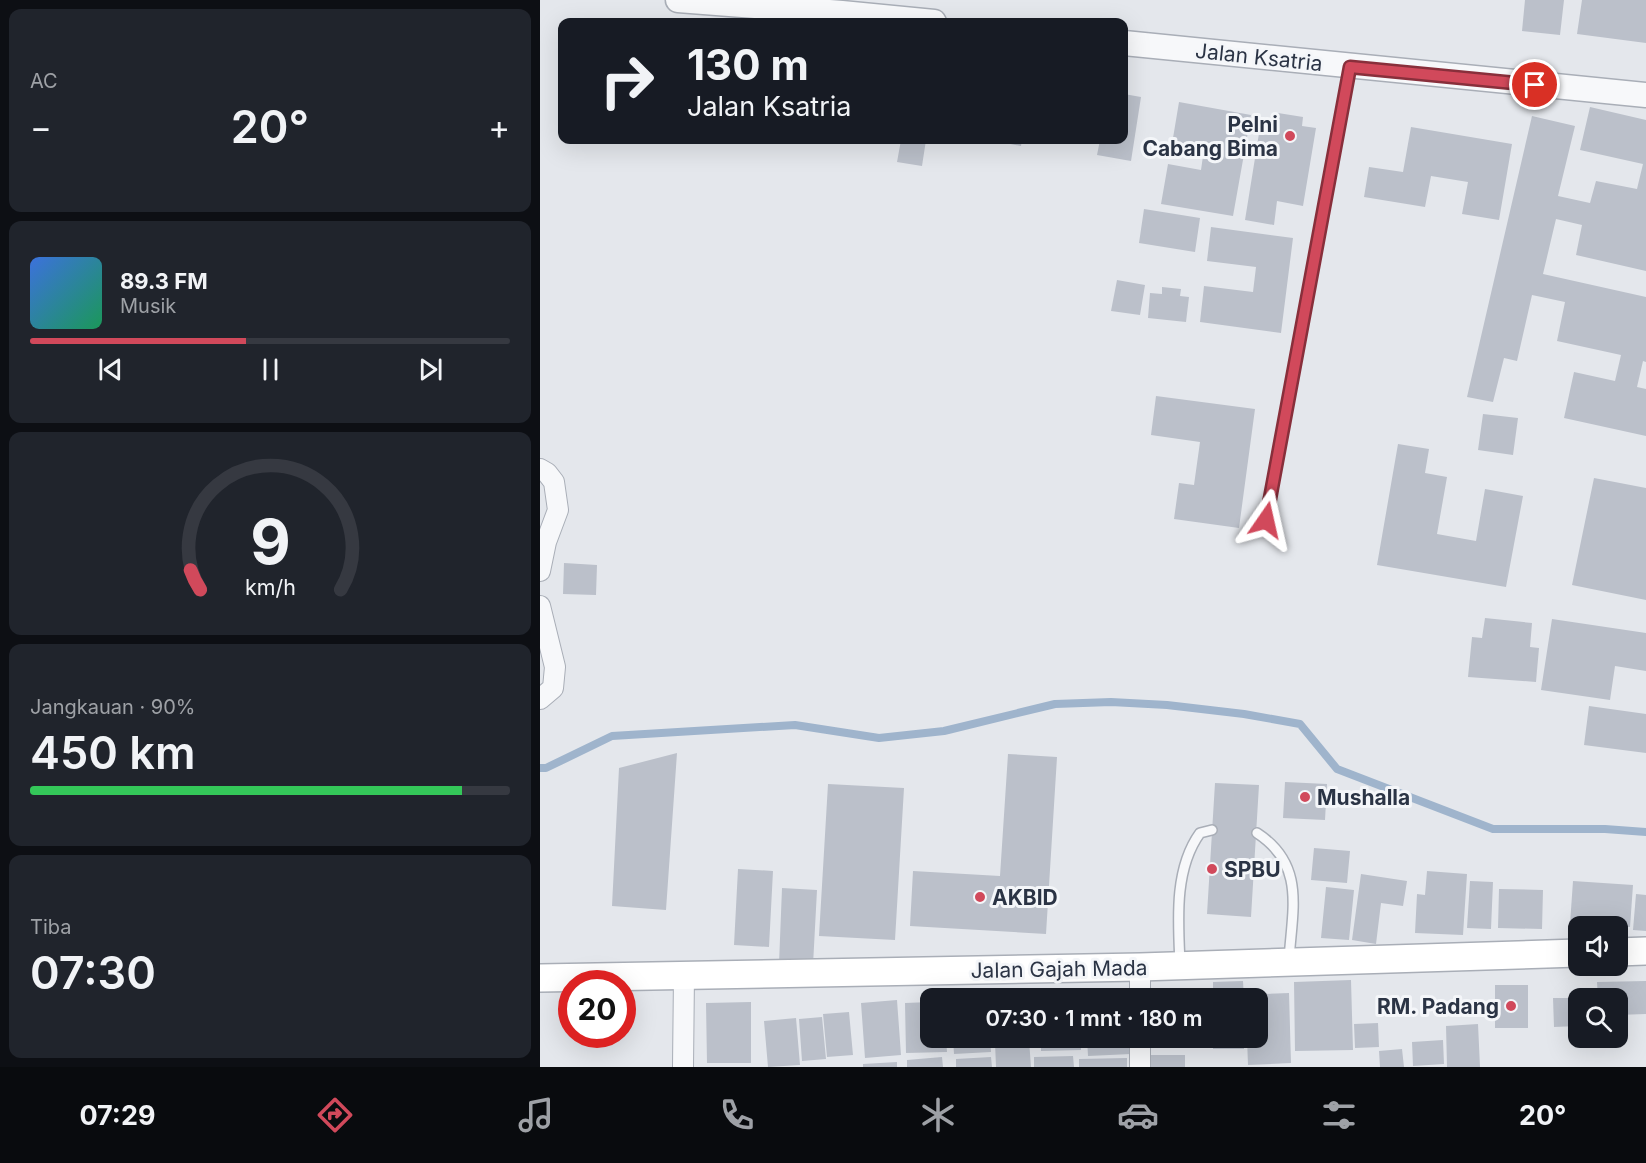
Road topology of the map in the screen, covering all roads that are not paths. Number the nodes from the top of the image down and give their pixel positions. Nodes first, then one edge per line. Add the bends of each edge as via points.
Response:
1 (678, 0) edge
2 (843, 6) edge
3 (911, 18) edge
4 (1128, 43) edge
5 (1350, 67) junction
6 (1646, 95) edge
7 (540, 469) edge
8 (1266, 520) dead end
9 (540, 571) edge
10 (540, 606) edge
11 (540, 699) edge
12 (1212, 830) dead end
13 (1257, 833) dead end
14 (1646, 951) edge
15 (1628, 952) edge
16 (1568, 953) edge
17 (1289, 962) junction
18 (1180, 966) junction
19 (1140, 967) junction
20 (684, 975) junction
21 (540, 978) edge
22 (1140, 988) edge
23 (1140, 1048) edge
24 (683, 1067) edge
25 (1140, 1067) edge

1 - 2 street
2 - 3 street
4 - 5 street, Jalan Ksatria
5 - 6 street, Jalan Ksatria
5 - 8 lane
7 - 9 street via 554,482 558,510
10 - 11 street via 555,667 554,688
12 - 18 lane via 1200,833 1184,865 1178,928
13 - 17 lane via 1278,852 1292,878
14 - 15 main road
16 - 17 main road, Jalan Gajah Mada
17 - 18 main road, Jalan Gajah Mada
18 - 19 main road, Jalan Gajah Mada
19 - 20 main road, Jalan Gajah Mada
19 - 22 street
20 - 21 main road, Jalan Gajah Mada
20 - 24 street
23 - 25 street

